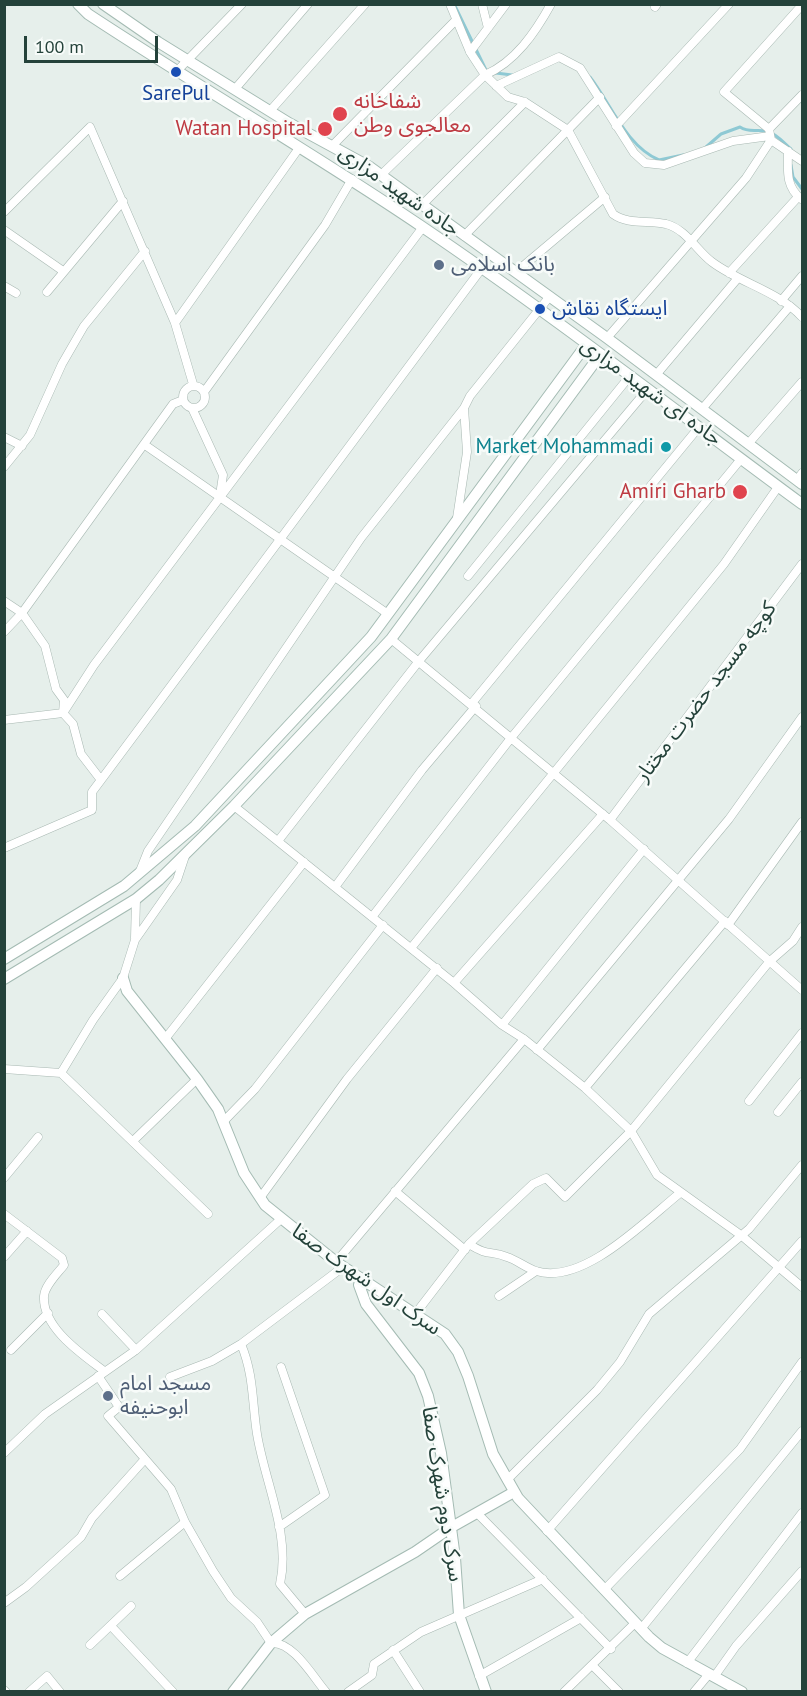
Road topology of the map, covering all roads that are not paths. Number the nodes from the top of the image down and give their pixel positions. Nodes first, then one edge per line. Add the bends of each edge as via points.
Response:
1 (78, 4) edge
2 (103, 4) edge
3 (308, 4) edge
4 (365, 4) edge
5 (450, 4) edge
6 (482, 4) edge
7 (506, 4) edge
8 (551, 4) edge
9 (729, 4) edge
10 (802, 5) edge
11 (238, 6) edge
12 (455, 21) junction
13 (488, 28) junction
14 (470, 52) junction
15 (187, 60) junction
16 (176, 72) junction
17 (485, 75) junction
18 (495, 86) junction
19 (235, 89) junction
20 (802, 95) edge
21 (600, 97) junction
22 (525, 102) junction
23 (270, 111) junction
24 (616, 126) junction
25 (568, 130) junction
26 (770, 135) junction
27 (333, 145) junction
28 (299, 148) junction
29 (788, 151) junction
30 (802, 161) edge
31 (381, 175) junction
32 (352, 179) junction
33 (605, 197) junction
34 (800, 199) edge
35 (123, 201) junction
36 (422, 205) junction
37 (4, 212) edge
38 (423, 227) junction
39 (4, 230) edge
40 (464, 236) junction
41 (690, 239) junction
42 (145, 251) junction
43 (482, 268) junction
44 (63, 271) junction
45 (516, 272) junction
46 (729, 273) junction
47 (802, 276) edge
48 (738, 278) junction
49 (4, 286) edge
50 (47, 292) dead end
51 (16, 293) dead end
52 (549, 296) junction
53 (781, 301) junction
54 (790, 306) junction
55 (540, 309) junction
56 (802, 317) edge
57 (175, 323) junction
58 (607, 338) junction
59 (586, 345) junction
60 (600, 355) junction
61 (656, 375) junction
62 (629, 377) junction
63 (802, 382) edge
64 (193, 384) junction
65 (647, 390) junction
66 (204, 392) junction
67 (183, 400) junction
68 (192, 408) junction
69 (464, 408) junction
70 (702, 409) junction
71 (699, 427) junction
72 (4, 437) edge
73 (748, 444) junction
74 (145, 445) junction
75 (22, 446) junction
76 (741, 459) junction
77 (4, 467) edge
78 (801, 479) edge
79 (778, 487) junction
80 (219, 496) junction
81 (802, 504) edge
82 (457, 523) junction
83 (282, 538) junction
84 (802, 564) edge
85 (335, 576) junction
86 (468, 576) dead end
87 (4, 601) edge
88 (22, 613) junction
89 (388, 614) junction
90 (4, 632) edge
91 (391, 639) junction
92 (420, 661) junction
93 (474, 705) junction
94 (63, 713) junction
95 (802, 717) edge
96 (4, 720) edge
97 (511, 738) junction
98 (554, 772) junction
99 (101, 780) junction
100 (234, 806) junction
101 (603, 814) junction
102 (610, 820) junction
103 (802, 822) edge
104 (278, 841) junction
105 (4, 848) edge
106 (644, 849) junction
107 (185, 856) junction
108 (304, 862) junction
109 (150, 867) junction
110 (138, 876) junction
111 (159, 880) junction
112 (678, 881) junction
113 (335, 886) junction
114 (136, 898) junction
115 (372, 917) junction
116 (726, 923) junction
117 (383, 925) junction
118 (802, 927) edge
119 (135, 940) junction
120 (411, 948) junction
121 (4, 959) edge
122 (769, 962) junction
123 (436, 969) junction
124 (123, 978) junction
125 (4, 979) edge
126 (454, 983) junction
127 (802, 990) edge
128 (502, 1024) junction
129 (802, 1033) edge
130 (165, 1039) junction
131 (524, 1039) junction
132 (537, 1050) junction
133 (4, 1069) edge
134 (61, 1073) junction
135 (197, 1079) junction
136 (802, 1082) edge
137 (585, 1088) junction
138 (749, 1101) dead end
139 (778, 1112) dead end
140 (224, 1121) junction
141 (631, 1131) junction
142 (38, 1137) dead end
143 (133, 1142) junction
144 (802, 1165) edge
145 (4, 1178) edge
146 (395, 1191) junction
147 (680, 1193) junction
148 (260, 1198) junction
149 (4, 1214) edge
150 (208, 1214) dead end
151 (281, 1219) junction
152 (27, 1231) junction
153 (742, 1236) junction
154 (802, 1241) edge
155 (467, 1247) junction
156 (4, 1257) edge
157 (340, 1264) junction
158 (780, 1268) junction
159 (537, 1271) junction
160 (361, 1278) junction
161 (802, 1287) edge
162 (499, 1296) dead end
163 (48, 1313) junction
164 (416, 1313) junction
165 (102, 1314) dead end
166 (241, 1344) junction
167 (11, 1350) dead end
168 (135, 1350) junction
169 (802, 1362) edge
170 (281, 1367) dead end
171 (101, 1373) junction
172 (170, 1377) dead end
173 (802, 1431) edge
174 (4, 1453) edge
175 (145, 1459) junction
176 (507, 1480) junction
177 (514, 1492) junction
178 (477, 1513) junction
179 (802, 1513) edge
180 (185, 1522) junction
181 (279, 1527) junction
182 (450, 1528) junction
183 (547, 1531) junction
184 (802, 1570) edge
185 (120, 1576) dead end
186 (543, 1579) junction
187 (604, 1590) junction
188 (4, 1603) edge
189 (131, 1606) dead end
190 (305, 1614) junction
191 (459, 1616) junction
192 (581, 1618) junction
193 (111, 1626) junction
194 (638, 1626) junction
195 (271, 1643) junction
196 (90, 1645) dead end
197 (611, 1649) junction
198 (393, 1650) junction
199 (687, 1663) junction
200 (593, 1666) junction
201 (711, 1675) junction
202 (479, 1676) junction
203 (236, 1690) edge
204 (30, 1691) edge
205 (60, 1692) edge
206 (173, 1692) edge
207 (326, 1692) edge
208 (348, 1692) edge
209 (420, 1692) edge
210 (486, 1692) edge
211 (564, 1692) edge
212 (619, 1692) edge
213 (694, 1692) edge
214 (742, 1692) edge

1 - 16 main road, جاده ای شهید مزاری
2 - 15 main road
3 - 19 street
4 - 23 street
5 - 12 street
6 - 13 street
7 - 13 street
8 - 17 street via 521,49 500,68
9 - 24 street
10 - 26 street via 724,92
11 - 15 street
12 - 14 street
12 - 27 street
13 - 14 street
14 - 17 street
15 - 16 street
15 - 19 main road
16 - 28 main road, جاده ای شهید مزاری
17 - 18 street
17 - 31 street
18 - 21 street via 559,57 580,68
18 - 22 street via 507,97
19 - 23 main road
20 - 26 street
21 - 24 street
21 - 25 street
22 - 25 street
22 - 36 street
23 - 27 main road, جاده شهید مزاری
24 - 26 street via 634,153 654,166 734,141
25 - 33 street
25 - 40 street
26 - 29 street
26 - 41 street via 746,178
27 - 31 main road, جاده شهید مزاری
28 - 32 main road, جاده ای شهید مزاری
28 - 57 street
29 - 30 street
29 - 34 street via 788,181
31 - 36 main road, جاده شهید مزاری
32 - 38 main road, جاده ای شهید مزاری
32 - 66 street via 325,225
33 - 41 street via 620,219 667,224
33 - 45 street
34 - 46 street
35 - 37 street via 90,127
35 - 42 street
35 - 44 street
36 - 40 main road, جاده شهید مزاری
38 - 43 main road, جاده ای شهید مزاری
38 - 80 street
39 - 44 street
40 - 45 main road, جاده شهید مزاری
41 - 46 street via 711,262
41 - 58 street
42 - 57 street
42 - 75 street via 84,326
43 - 55 main road, جاده ای شهید مزاری
43 - 83 street
44 - 50 street
45 - 52 main road, جاده شهید مزاری
46 - 48 street
47 - 53 street
48 - 53 street
48 - 61 street
49 - 51 street
52 - 55 street
52 - 58 main road, جاده شهید مزاری
53 - 54 street
54 - 56 street
54 - 70 street
55 - 59 main road, جاده ای شهید مزاری
55 - 69 street
57 - 64 street
58 - 61 main road, جاده شهید مزاری
59 - 60 main road, جاده ای شهید مزاری
59 - 82 main road
60 - 62 main road, جاده ای شهید مزاری
60 - 91 main road
61 - 70 main road, جاده شهید مزاری
62 - 65 main road, جاده ای شهید مزاری
62 - 86 street
63 - 73 street
64 - 66 street
64 - 67 street via 183,392
65 - 71 main road, جاده ای شهید مزاری
65 - 92 street
66 - 68 street via 203,403
67 - 68 street
67 - 74 street via 173,404
68 - 80 street via 223,475
69 - 82 street via 467,452
69 - 85 street via 391,497
70 - 73 main road, جاده شهید مزاری
71 - 76 main road, جاده ای شهید مزاری
71 - 93 street
72 - 75 street
73 - 78 main road, جاده شهید مزاری
74 - 80 street
74 - 88 street
75 - 77 street
76 - 79 main road, جاده ای شهید مزاری
76 - 97 street
79 - 81 main road, جاده ای شهید مزاری
79 - 98 street via 723,564
80 - 83 street
80 - 94 street
82 - 89 main road
83 - 85 street
83 - 99 street
84 - 102 street, کوچه مسجد حضرت مختار
85 - 89 street
85 - 110 street via 148,851
87 - 88 street
88 - 90 street
88 - 94 street via 45,646 56,689 64,700
89 - 109 main road via 304,711 195,826
91 - 92 street
91 - 100 main road
92 - 93 street
92 - 104 street
93 - 97 street
93 - 113 street
94 - 96 street
94 - 99 street via 73,724 81,754
95 - 112 street via 729,819
97 - 98 street
97 - 115 street
98 - 101 street
98 - 120 street
99 - 105 street via 92,792 92,810
100 - 104 street
100 - 107 main road
101 - 102 street
101 - 126 street
102 - 106 street
103 - 116 street
104 - 108 street
106 - 112 street
106 - 128 street
107 - 111 main road
107 - 119 street via 177,880
108 - 113 street
108 - 130 street
109 - 110 main road
109 - 111 main road
110 - 121 main road
111 - 114 main road
112 - 116 street
112 - 132 street
113 - 115 street
114 - 119 street
114 - 125 main road
115 - 117 street
116 - 122 street
116 - 137 street
117 - 120 street
117 - 140 street via 255,1089
118 - 122 street via 793,941
119 - 124 street
120 - 123 street
122 - 127 street
122 - 141 street
123 - 126 street
123 - 148 street via 347,1079
124 - 130 main road, سرک اول شهرک صفا via 127,991
124 - 134 street
126 - 128 street
128 - 131 street
129 - 138 street
130 - 135 main road, سرک اول شهرک صفا
131 - 132 street
131 - 146 street
132 - 137 street
133 - 134 street
134 - 143 street
135 - 140 main road, سرک اول شهرک صفا
135 - 143 street
136 - 139 street
137 - 141 street
140 - 148 main road, سرک اول شهرک صفا via 244,1173
141 - 147 street via 657,1175
141 - 155 street via 565,1197 546,1178 533,1184
142 - 145 street
143 - 150 street
144 - 153 street
146 - 155 street
146 - 157 street
147 - 153 street
147 - 159 street via 583,1266 557,1273
148 - 151 main road, سرک اول شهرک صفا
149 - 152 street
151 - 157 main road, سرک اول شهرک صفا
151 - 168 street
152 - 156 street
152 - 163 street via 62,1258 64,1265 44,1296
153 - 158 street
153 - 176 street via 649,1314 620,1362 597,1390
154 - 158 street
155 - 159 street via 483,1254 505,1256
155 - 164 street
157 - 160 main road, سرک اول شهرک صفا
157 - 166 street
158 - 161 street
158 - 183 street
159 - 162 street
160 - 164 main road, سرک اول شهرک صفا
160 - 182 main road, سرک دوم شهرک صفا via 359,1285 366,1304 419,1372 441,1453
163 - 167 street
163 - 171 street via 66,1341
164 - 176 main road, سرک اول شهرک صفا via 445,1334 458,1353 492,1454
165 - 168 street
166 - 172 street via 212,1361
166 - 181 street via 254,1390 257,1432
168 - 171 street
169 - 187 street via 740,1449
170 - 181 street via 325,1495
171 - 174 street via 45,1414
171 - 175 street via 119,1407 108,1416
173 - 194 street
175 - 180 street via 171,1490
175 - 188 street via 92,1518 81,1537
176 - 177 main road, سرک اول شهرک صفا
177 - 178 main road
177 - 183 main road, سرک اول شهرک صفا
178 - 182 main road
178 - 186 street
179 - 199 street
180 - 185 street
180 - 195 street via 231,1598 257,1622
181 - 190 street via 284,1567 280,1584
182 - 190 main road via 416,1552
182 - 191 main road, سرک دوم شهرک صفا
183 - 187 main road, سرک اول شهرک صفا
184 - 201 street
186 - 191 street
186 - 192 street
187 - 194 main road, سرک اول شهرک صفا
189 - 193 street
190 - 195 main road
191 - 198 street via 421,1632
191 - 202 main road, سرک دوم شهرک صفا
192 - 197 street
192 - 202 street
193 - 196 street
193 - 206 street
194 - 197 street
194 - 199 main road, سرک اول شهرک صفا via 662,1648
195 - 203 main road
195 - 207 street via 284,1645
197 - 200 street
198 - 208 street via 374,1664 372,1675
198 - 209 street
199 - 201 main road, سرک اول شهرک صفا
200 - 211 street
200 - 212 street
201 - 213 street
201 - 214 main road, سرک اول شهرک صفا
202 - 210 main road, سرک دوم شهرک صفا
204 - 205 street via 47,1676

